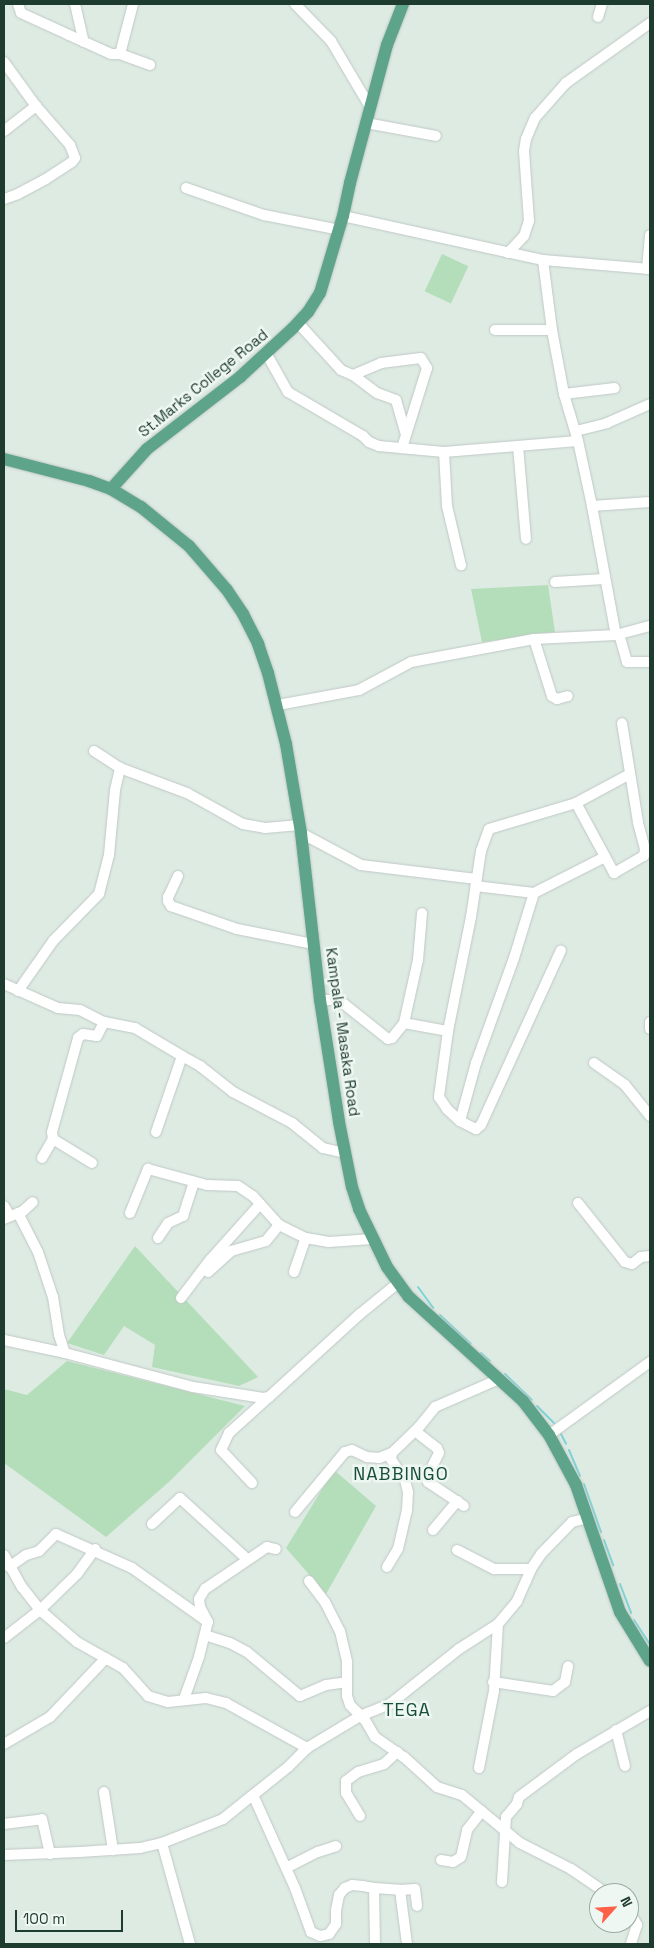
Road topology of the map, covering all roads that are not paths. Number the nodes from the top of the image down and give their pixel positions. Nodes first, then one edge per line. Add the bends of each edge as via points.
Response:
1 (18, 4) edge
2 (75, 4) edge
3 (133, 4) edge
4 (295, 4) edge
5 (403, 4) edge
6 (602, 4) edge
7 (598, 17) dead end
8 (650, 23) edge
9 (84, 42) junction
10 (120, 54) junction
11 (4, 62) edge
12 (150, 65) dead end
13 (36, 106) junction
14 (370, 107) junction
15 (366, 123) junction
16 (4, 131) edge
17 (436, 136) dead end
18 (186, 188) dead end
19 (4, 199) edge
20 (343, 216) junction
21 (340, 230) junction
22 (650, 235) edge
23 (508, 253) junction
24 (543, 260) junction
25 (649, 269) edge
26 (298, 323) junction
27 (495, 330) dead end
28 (552, 330) junction
29 (266, 353) junction
30 (353, 375) junction
31 (615, 388) dead end
32 (564, 394) junction
33 (650, 404) edge
34 (406, 434) junction
35 (577, 436) junction
36 (518, 446) junction
37 (402, 448) junction
38 (444, 452) junction
39 (5, 462) edge
40 (110, 489) junction
41 (650, 502) edge
42 (592, 506) junction
43 (526, 539) dead end
44 (461, 565) dead end
45 (604, 579) junction
46 (555, 582) dead end
47 (650, 626) edge
48 (618, 634) junction
49 (534, 639) junction
50 (650, 662) edge
51 (568, 696) dead end
52 (278, 705) junction
53 (622, 723) dead end
54 (94, 751) dead end
55 (120, 768) junction
56 (630, 774) junction
57 (576, 803) junction
58 (300, 829) junction
59 (320, 844) junction
60 (303, 850) junction
61 (605, 856) junction
62 (178, 876) dead end
63 (476, 883) junction
64 (534, 893) junction
65 (422, 913) dead end
66 (313, 944) junction
67 (561, 950) dead end
68 (4, 984) edge
69 (18, 991) junction
70 (320, 1000) junction
71 (104, 1022) junction
72 (650, 1022) edge
73 (404, 1023) junction
74 (650, 1029) edge
75 (448, 1031) junction
76 (182, 1056) junction
77 (594, 1063) dead end
78 (650, 1116) edge
79 (460, 1121) junction
80 (156, 1132) dead end
81 (53, 1138) junction
82 (344, 1153) junction
83 (42, 1158) dead end
84 (92, 1163) dead end
85 (194, 1182) junction
86 (34, 1202) dead end
87 (260, 1204) junction
88 (578, 1204) dead end
89 (4, 1206) edge
90 (130, 1213) dead end
91 (10, 1216) edge
92 (279, 1225) junction
93 (158, 1238) dead end
94 (306, 1238) junction
95 (372, 1239) junction
96 (650, 1256) edge
97 (208, 1272) dead end
98 (294, 1272) dead end
99 (398, 1283) junction
100 (181, 1298) dead end
101 (4, 1340) edge
102 (65, 1353) junction
103 (650, 1362) edge
104 (499, 1379) junction
105 (269, 1397) junction
106 (415, 1431) junction
107 (549, 1435) junction
108 (392, 1453) junction
109 (252, 1483) dead end
110 (295, 1512) dead end
111 (588, 1518) junction
112 (152, 1524) dead end
113 (433, 1530) dead end
114 (95, 1549) junction
115 (276, 1550) dead end
116 (457, 1550) dead end
117 (4, 1556) edge
118 (247, 1559) junction
119 (9, 1567) junction
120 (387, 1567) dead end
121 (531, 1569) junction
122 (308, 1581) dead end
123 (40, 1610) junction
124 (208, 1622) junction
125 (498, 1624) junction
126 (205, 1635) junction
127 (4, 1638) edge
128 (106, 1658) junction
129 (650, 1661) edge
130 (568, 1666) dead end
131 (347, 1682) junction
132 (493, 1682) junction
133 (184, 1699) junction
134 (650, 1712) edge
135 (360, 1716) junction
136 (616, 1730) junction
137 (4, 1744) edge
138 (307, 1748) junction
139 (397, 1752) junction
140 (625, 1766) dead end
141 (479, 1768) dead end
142 (104, 1792) dead end
143 (253, 1795) junction
144 (482, 1811) junction
145 (360, 1816) dead end
146 (4, 1824) edge
147 (505, 1829) junction
148 (162, 1843) junction
149 (336, 1846) dead end
150 (113, 1850) junction
151 (50, 1854) junction
152 (4, 1855) edge
153 (441, 1860) dead end
154 (286, 1868) junction
155 (502, 1882) dead end
156 (591, 1883) edge
157 (374, 1888) junction
158 (400, 1890) junction
159 (417, 1906) dead end
160 (190, 1944) edge
161 (375, 1944) edge
162 (407, 1944) edge

1 - 9 street via 21,13
2 - 9 street
3 - 10 street
4 - 14 street via 331,41
5 - 14 main road, St.Marks College Road via 387,45
6 - 7 street
8 - 23 street via 566,84 535,118 524,152 529,221 524,236
9 - 10 street via 111,54
10 - 12 street
11 - 13 street
13 - 16 street
13 - 19 street via 70,145 75,158 46,178
14 - 15 main road, St.Marks College Road
15 - 17 street
15 - 20 main road, St.Marks College Road
18 - 21 street via 264,215
20 - 21 main road, St.Marks College Road
20 - 23 street
21 - 26 main road, St.Marks College Road via 320,293
22 - 25 street
23 - 24 street
24 - 25 street
24 - 28 street
26 - 29 main road, St.Marks College Road
26 - 30 street via 341,370
27 - 28 street
28 - 32 street
29 - 37 street via 288,392 369,442
29 - 40 main road, St.Marks College Road via 147,449
30 - 34 street via 377,393 396,400
30 - 34 street via 381,363 421,358 427,368
31 - 32 street
32 - 35 street
33 - 35 street
34 - 37 street
35 - 36 street
35 - 42 street
36 - 38 street
36 - 43 street
37 - 38 street
38 - 44 street via 447,506
39 - 40 main road, Kampala - Masaka Road via 89,481
40 - 52 main road, Kampala - Masaka Road via 166,526 227,590 258,644
41 - 42 street
42 - 45 street
45 - 46 street
45 - 48 street
47 - 48 street
48 - 49 street
48 - 50 street via 627,662
49 - 51 street via 552,696 558,699
49 - 52 street via 411,662 358,690
52 - 58 main road, Kampala - Masaka Road
53 - 56 street
54 - 55 street
55 - 58 street via 187,794 243,824
55 - 69 street via 109,855 99,894 54,941
56 - 57 street
56 - 61 street via 644,854 615,873
57 - 61 street
57 - 63 street via 489,829 484,837
58 - 59 street
58 - 60 main road, Kampala - Masaka Road
59 - 60 street
59 - 63 street via 362,865
60 - 66 main road, Kampala - Masaka Road
61 - 64 street
62 - 66 street via 168,897 171,906 237,929
63 - 64 street
63 - 75 street
64 - 79 street via 476,1063
65 - 73 street via 418,960
66 - 70 main road, Kampala - Masaka Road
67 - 79 street via 482,1125 472,1128
68 - 69 street
69 - 71 street via 58,1008 88,1012
70 - 73 street via 344,1004 388,1039
70 - 82 main road, Kampala - Masaka Road
71 - 76 street via 135,1028
71 - 81 street via 97,1036 83,1034 78,1038 53,1125
72 - 74 street
73 - 75 street
75 - 79 street via 438,1093 446,1109
76 - 80 street
76 - 82 street via 233,1092 292,1123 323,1148
77 - 78 street via 625,1085
81 - 83 street
81 - 84 street
82 - 95 main road, Kampala - Masaka Road via 352,1187
85 - 87 street via 238,1186
85 - 90 street via 148,1169
85 - 93 street via 183,1216 168,1223
86 - 91 street
87 - 92 street
87 - 100 street
88 - 96 street via 625,1262 632,1264 641,1257
89 - 91 street
91 - 102 street via 38,1252 53,1297
92 - 94 street
92 - 97 street via 266,1241 231,1251
94 - 95 street via 329,1242
94 - 98 street
95 - 99 main road, Kampala - Masaka Road
99 - 104 main road, Kampala - Masaka Road via 430,1318
99 - 105 street
101 - 102 street
102 - 105 street via 193,1387 233,1395
103 - 107 street
104 - 106 street via 440,1404
104 - 107 main road, Kampala - Masaka Road via 523,1401
105 - 109 street via 230,1433 221,1450
106 - 108 street
106 - 113 street via 439,1453 427,1477 428,1482 461,1504
107 - 111 main road, Kampala - Masaka Road via 576,1485
108 - 110 street via 380,1458 367,1457 352,1450 345,1452
108 - 120 street via 391,1459 405,1480 408,1492 398,1549
111 - 121 street via 572,1522 565,1528
111 - 129 main road, Kampala - Masaka Road via 620,1612
112 - 118 street via 180,1498
114 - 119 street via 56,1534 38,1551
114 - 123 street via 77,1574
114 - 124 street via 132,1568
115 - 118 street via 267,1547
116 - 121 street via 494,1569
117 - 119 street
118 - 124 street via 205,1589 199,1599
119 - 123 street
121 - 125 street via 517,1601
122 - 131 street via 325,1602 340,1631 346,1654
123 - 127 street
123 - 128 street via 77,1642
124 - 126 street
125 - 132 street
125 - 135 street via 455,1652 390,1704
126 - 131 street via 247,1652 300,1696 326,1685
126 - 133 street
128 - 133 street via 124,1668 141,1691 155,1700
128 - 137 street via 50,1716
130 - 132 street via 565,1682 553,1691
131 - 135 street via 350,1705
132 - 141 street via 492,1706
133 - 138 street via 206,1698 226,1703
134 - 136 street
135 - 138 street
135 - 139 street via 375,1737
136 - 140 street
136 - 147 street via 519,1797 506,1817
138 - 143 street
139 - 144 street via 437,1787 462,1795
139 - 145 street via 384,1764 358,1772 346,1781 346,1793
142 - 150 street
143 - 148 street via 222,1819
143 - 154 street
144 - 147 street
144 - 153 street via 467,1830 461,1856 453,1862
146 - 151 street via 42,1819
147 - 155 street
147 - 156 street via 520,1843
148 - 150 street
148 - 160 street
149 - 154 street
150 - 151 street
151 - 152 street
154 - 157 street via 307,1925 314,1935 329,1934 334,1929 337,1903 345,1888 352,1885
157 - 158 street
157 - 161 street
158 - 159 street via 415,1889
158 - 162 street

